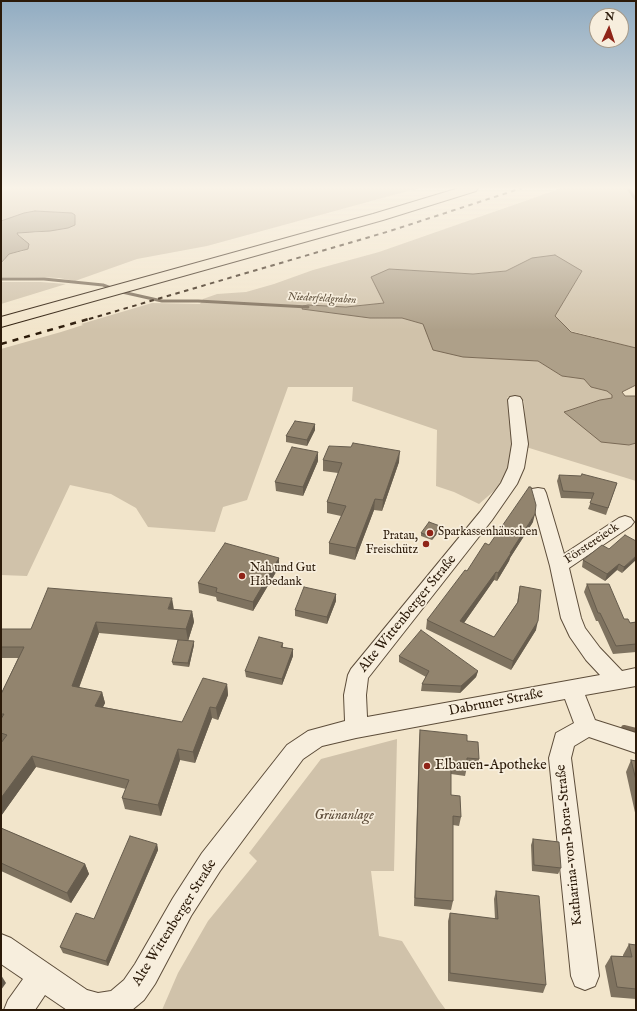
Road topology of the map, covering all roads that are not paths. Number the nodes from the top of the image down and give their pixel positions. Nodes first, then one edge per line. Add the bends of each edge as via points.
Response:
1 (292, 235) edge
2 (308, 235) edge
3 (181, 268) junction
4 (28, 311) junction
5 (1, 314) edge
6 (1, 322) edge
7 (515, 400) dead end
8 (538, 492) dead end
9 (625, 522) dead end
10 (559, 566) junction
11 (627, 679) edge
12 (571, 688) junction
13 (587, 727) junction
14 (356, 728) junction
15 (636, 743) edge
16 (1, 948) edge
17 (42, 976) junction
18 (585, 976) dead end
19 (116, 1007) edge
20 (18, 1010) edge

1 - 3 main road
2 - 3 main road
3 - 4 main road
4 - 5 main road
4 - 6 main road
7 - 14 street, Alte Wittenberger Straße via 520,444 516,468 509,484 358,675 355,695
8 - 10 street, Förstereieck
9 - 10 street, Förstereieck
10 - 11 street, Förstereieck via 571,618 577,632 602,665
11 - 12 street, Dabruner Straße
12 - 13 street
12 - 14 street, Dabruner Straße
13 - 15 street
13 - 18 street, Katharina-von-Bora-Straße via 564,740 560,758
14 - 19 street, Alte Wittenberger Straße via 316,738 295,752 211,862 182,907 145,974 134,990
16 - 17 street
17 - 19 street via 80,1002 98,1007
17 - 20 street

